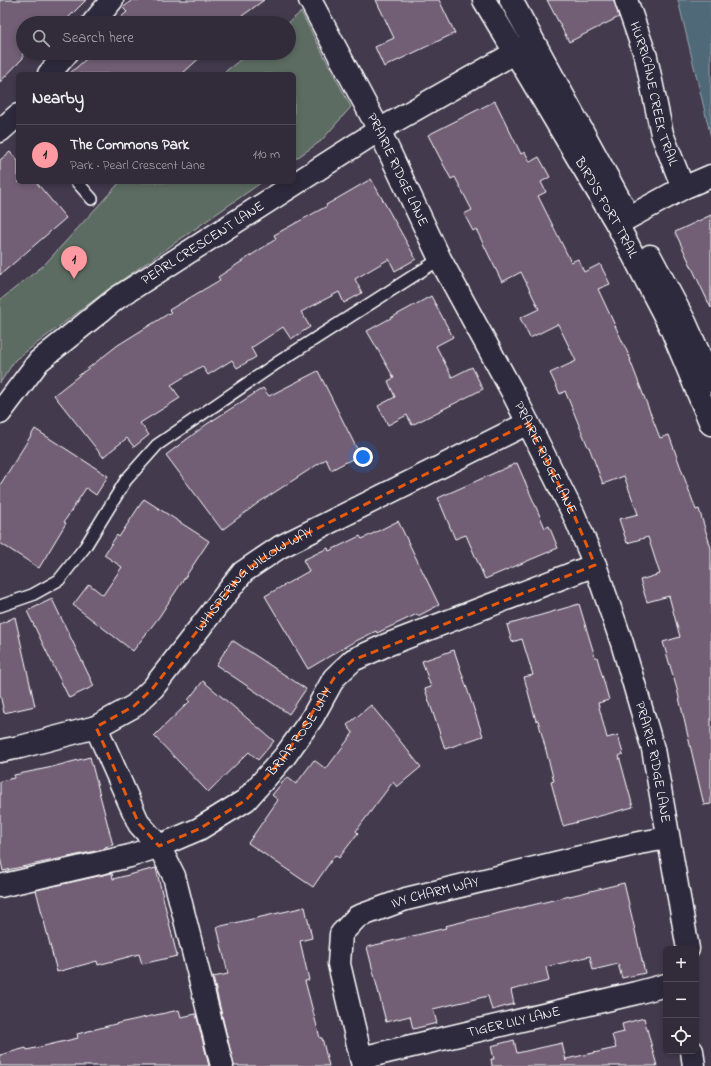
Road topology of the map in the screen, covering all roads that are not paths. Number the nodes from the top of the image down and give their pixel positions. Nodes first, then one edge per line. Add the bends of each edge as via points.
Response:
1 (112, 0) edge
2 (310, 0) edge
3 (484, 0) edge
4 (511, 0) edge
5 (626, 0) edge
6 (99, 16) edge
7 (533, 42) junction
8 (514, 53) junction
9 (61, 60) edge
10 (51, 72) edge
11 (16, 117) edge
12 (379, 130) junction
13 (0, 131) edge
14 (711, 176) edge
15 (296, 183) edge
16 (79, 184) edge
17 (295, 184) edge
18 (683, 188) junction
19 (92, 199) dead end
20 (624, 221) junction
21 (440, 259) junction
22 (711, 381) edge
23 (0, 413) edge
24 (528, 423) junction
25 (711, 424) edge
26 (595, 565) junction
27 (0, 606) edge
28 (96, 727) junction
29 (0, 751) edge
30 (668, 838) junction
31 (159, 846) junction
32 (0, 886) edge
33 (687, 946) edge
34 (663, 986) edge
35 (692, 1054) edge
36 (362, 1062) edge
37 (222, 1066) edge
38 (694, 1066) edge

1 - 6 street
2 - 12 street, PRAIRIE RIDGE LANE
3 - 8 street, BIRD'S FORT TRAIL
4 - 7 street, BIRD'S FORT TRAIL
5 - 18 street, HURRICANE CREEK TRAIL via 646,57 662,134
7 - 8 street, PEARL CRESCENT LANE
7 - 20 street, BIRD'S FORT TRAIL
8 - 12 street, PEARL CRESCENT LANE
8 - 20 street, BIRD'S FORT TRAIL
9 - 10 street
11 - 13 street
12 - 15 street, PEARL CRESCENT LANE
12 - 21 street, PRAIRIE RIDGE LANE
14 - 18 street
16 - 19 lane
17 - 23 street, PEARL CRESCENT LANE via 117,298 39,361
18 - 20 street
20 - 22 street, BIRD'S FORT TRAIL via 685,322
20 - 25 street, BIRD'S FORT TRAIL
21 - 24 street, PRAIRIE RIDGE LANE
21 - 27 lane via 277,363 157,445 126,480 85,547 59,580 32,595
24 - 26 street, PRAIRIE RIDGE LANE via 574,515
24 - 28 street, WHISPERING WILLOW WAY via 280,547 243,572 153,688 134,706
26 - 30 street, PRAIRIE RIDGE LANE via 622,644 653,749
26 - 31 street, BRIAR ROSE WAY via 353,660 334,678 312,718 285,756 246,800 199,829
28 - 29 street, WHISPERING WILLOW WAY
28 - 31 street via 139,824
30 - 33 street, PRAIRIE RIDGE LANE
30 - 36 street, IVY CHARM WAY via 406,899 357,917 341,934 339,964
31 - 32 street, BRIAR ROSE WAY via 130,856
31 - 37 street via 174,876
34 - 36 street, TIGER LILY LANE
35 - 38 street

